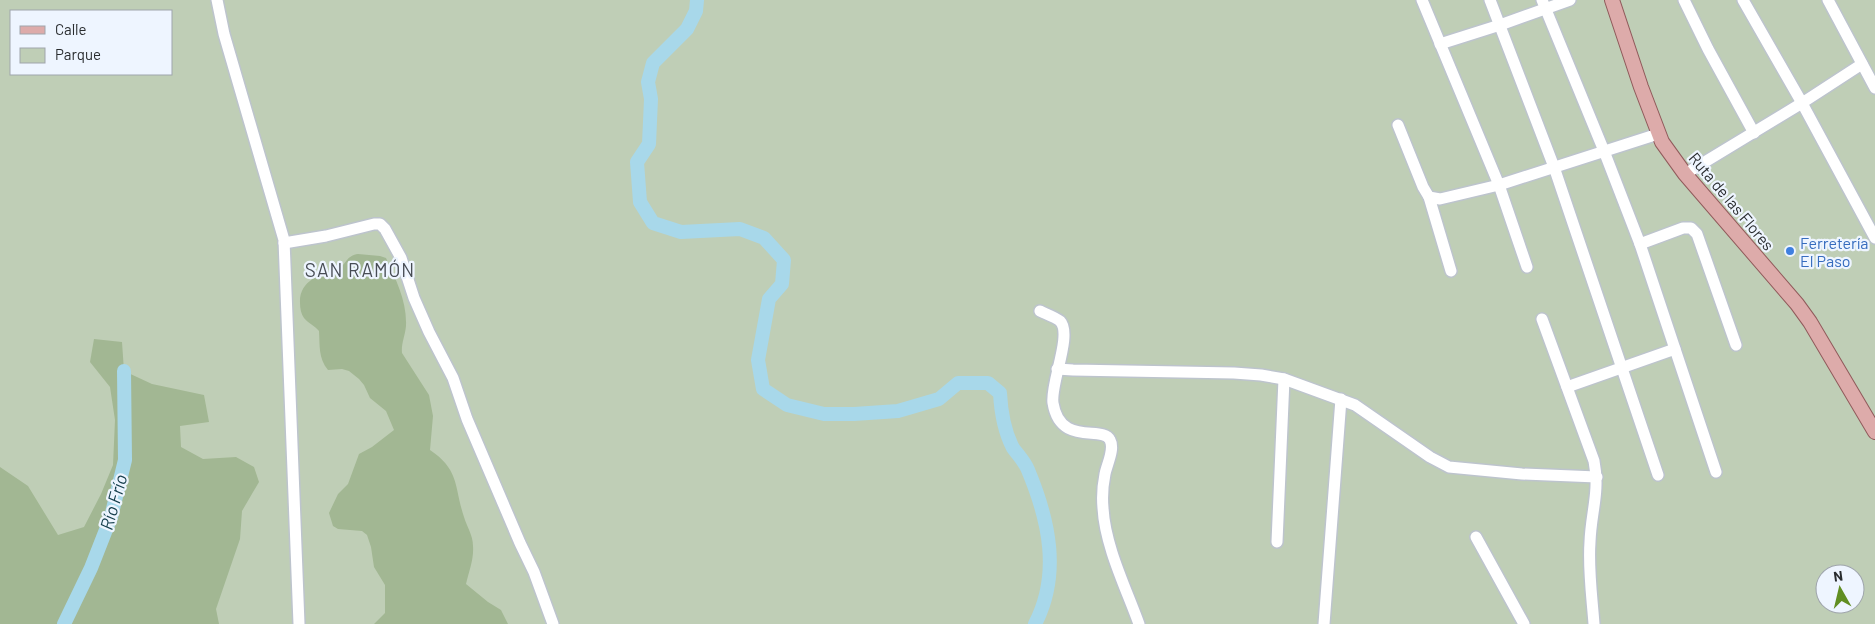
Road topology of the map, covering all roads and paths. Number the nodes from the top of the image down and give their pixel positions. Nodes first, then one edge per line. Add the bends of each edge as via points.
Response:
1 (217, 0) edge
2 (1422, 0) edge
3 (1490, 0) edge
4 (1570, 0) edge
5 (1612, 0) edge
6 (1684, 0) edge
7 (1743, 0) edge
8 (1828, 0) edge
9 (1544, 4) edge
10 (1500, 25) junction
11 (1440, 44) junction
12 (1862, 64) junction
13 (1875, 88) edge
14 (1802, 104) junction
15 (1398, 125) dead end
16 (1754, 133) junction
17 (1658, 134) junction
18 (1604, 151) junction
19 (1554, 167) junction
20 (1685, 174) junction
21 (1499, 185) junction
22 (1429, 197) junction
23 (1875, 238) edge
24 (284, 243) junction
25 (1640, 244) junction
26 (1528, 267) dead end
27 (1451, 271) dead end
28 (1040, 311) dead end
29 (1542, 319) dead end
30 (1736, 345) dead end
31 (1674, 349) junction
32 (1622, 368) junction
33 (1057, 369) junction
34 (1284, 379) junction
35 (1567, 387) junction
36 (1341, 399) junction
37 (1875, 432) edge
38 (1716, 472) dead end
39 (1658, 476) dead end
40 (1597, 478) junction
41 (1476, 538) dead end
42 (1277, 542) dead end
43 (299, 624) edge
44 (554, 624) edge
45 (1139, 624) edge
46 (1324, 624) edge
47 (1524, 624) edge
48 (1594, 624) edge

1 - 24 street
2 - 11 street
3 - 10 street
4 - 9 street
5 - 17 main road, Ruta de las Flores
6 - 16 street
7 - 14 street
8 - 12 street
9 - 10 street
9 - 18 street
10 - 11 street
10 - 19 street
11 - 21 street
12 - 13 street
12 - 14 street
14 - 16 street
14 - 23 street
15 - 22 street
16 - 20 street
17 - 18 street
17 - 20 main road, Ruta de las Flores
18 - 19 street
18 - 25 street
19 - 21 street
19 - 32 street
20 - 37 main road, Ruta de las Flores via 1797,304
21 - 22 street via 1440,199
21 - 26 street
22 - 27 street
24 - 43 street
24 - 44 street via 374,224 380,224 384,229 401,258 428,332 453,378 467,419
25 - 30 street via 1683,228 1691,228 1697,234
25 - 31 street
28 - 33 street via 1063,325 1064,337
29 - 35 street
31 - 32 street
31 - 38 street
32 - 35 street
32 - 39 street
33 - 34 street via 1234,373
33 - 45 street via 1052,402 1056,415 1073,432 1106,436 1112,446 1104,475 1102,507 1117,568
34 - 36 street
34 - 42 street
35 - 40 street
36 - 40 street via 1450,468
36 - 46 street
40 - 48 street via 1589,556
41 - 47 street

